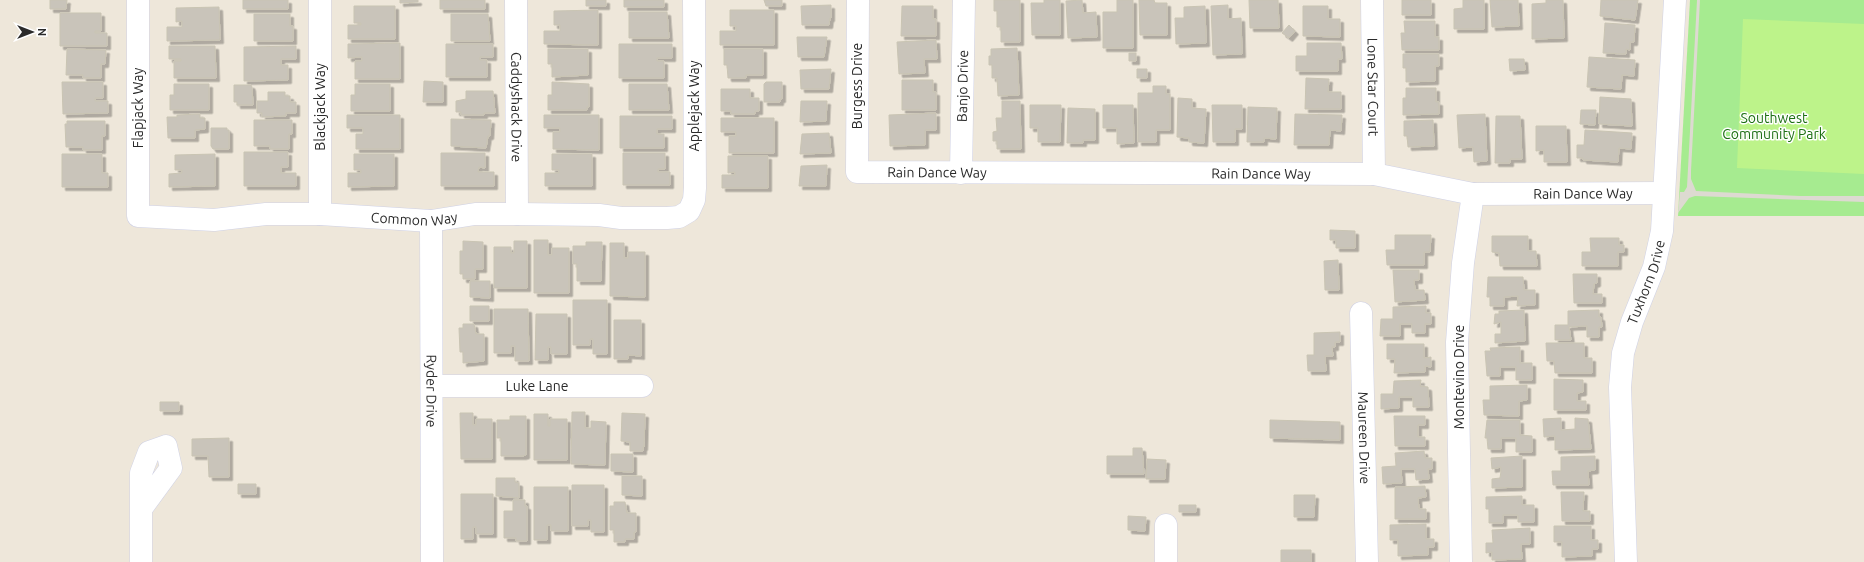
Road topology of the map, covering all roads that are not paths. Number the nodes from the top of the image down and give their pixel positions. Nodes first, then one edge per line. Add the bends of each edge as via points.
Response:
1 (138, 0) edge
2 (320, 0) edge
3 (516, 0) edge
4 (694, 0) edge
5 (858, 0) edge
6 (964, 0) edge
7 (1372, 0) edge
8 (1675, 0) edge
9 (857, 172) joint
10 (961, 173) junction
11 (1374, 174) junction
12 (1663, 193) junction
13 (1473, 194) junction
14 (689, 211) joint
15 (320, 214) junction
16 (517, 214) junction
17 (138, 216) joint
18 (431, 221) junction
19 (1361, 313) dead end
20 (432, 386) junction
21 (642, 386) dead end
22 (141, 508) dead end
23 (1166, 525) dead end
24 (141, 562) edge
25 (432, 562) edge
26 (1166, 562) edge
27 (1366, 562) edge
28 (1461, 562) edge
29 (1626, 562) edge

1 - 17 street, Flapjack Way
2 - 15 street, Blackjack Way
3 - 16 street, Caddyshack Drive
4 - 14 street, Applejack Way via 695,188 694,200
5 - 9 street, Burgess Drive
6 - 10 street, Banjo Drive
7 - 11 street, Lone Star Court
8 - 12 street, Tuxhorn Drive
9 - 10 street, Rain Dance Way
10 - 11 street, Rain Dance Way
11 - 13 street, Rain Dance Way
12 - 13 street, Rain Dance Way
12 - 29 street, Tuxhorn Drive via 1662,231 1654,267 1632,322 1624,353 1620,387
13 - 28 street, Montevino Drive via 1457,342
14 - 16 street, Common Way via 679,217 667,218
15 - 17 street, Common Way via 266,214 214,220
15 - 18 street, Common Way
16 - 18 street, Common Way via 475,214
18 - 20 street, Ryder Drive
19 - 27 street, Maureen Drive
20 - 21 street, Luke Lane
20 - 25 street, Ryder Drive
22 - 24 street
23 - 26 street

